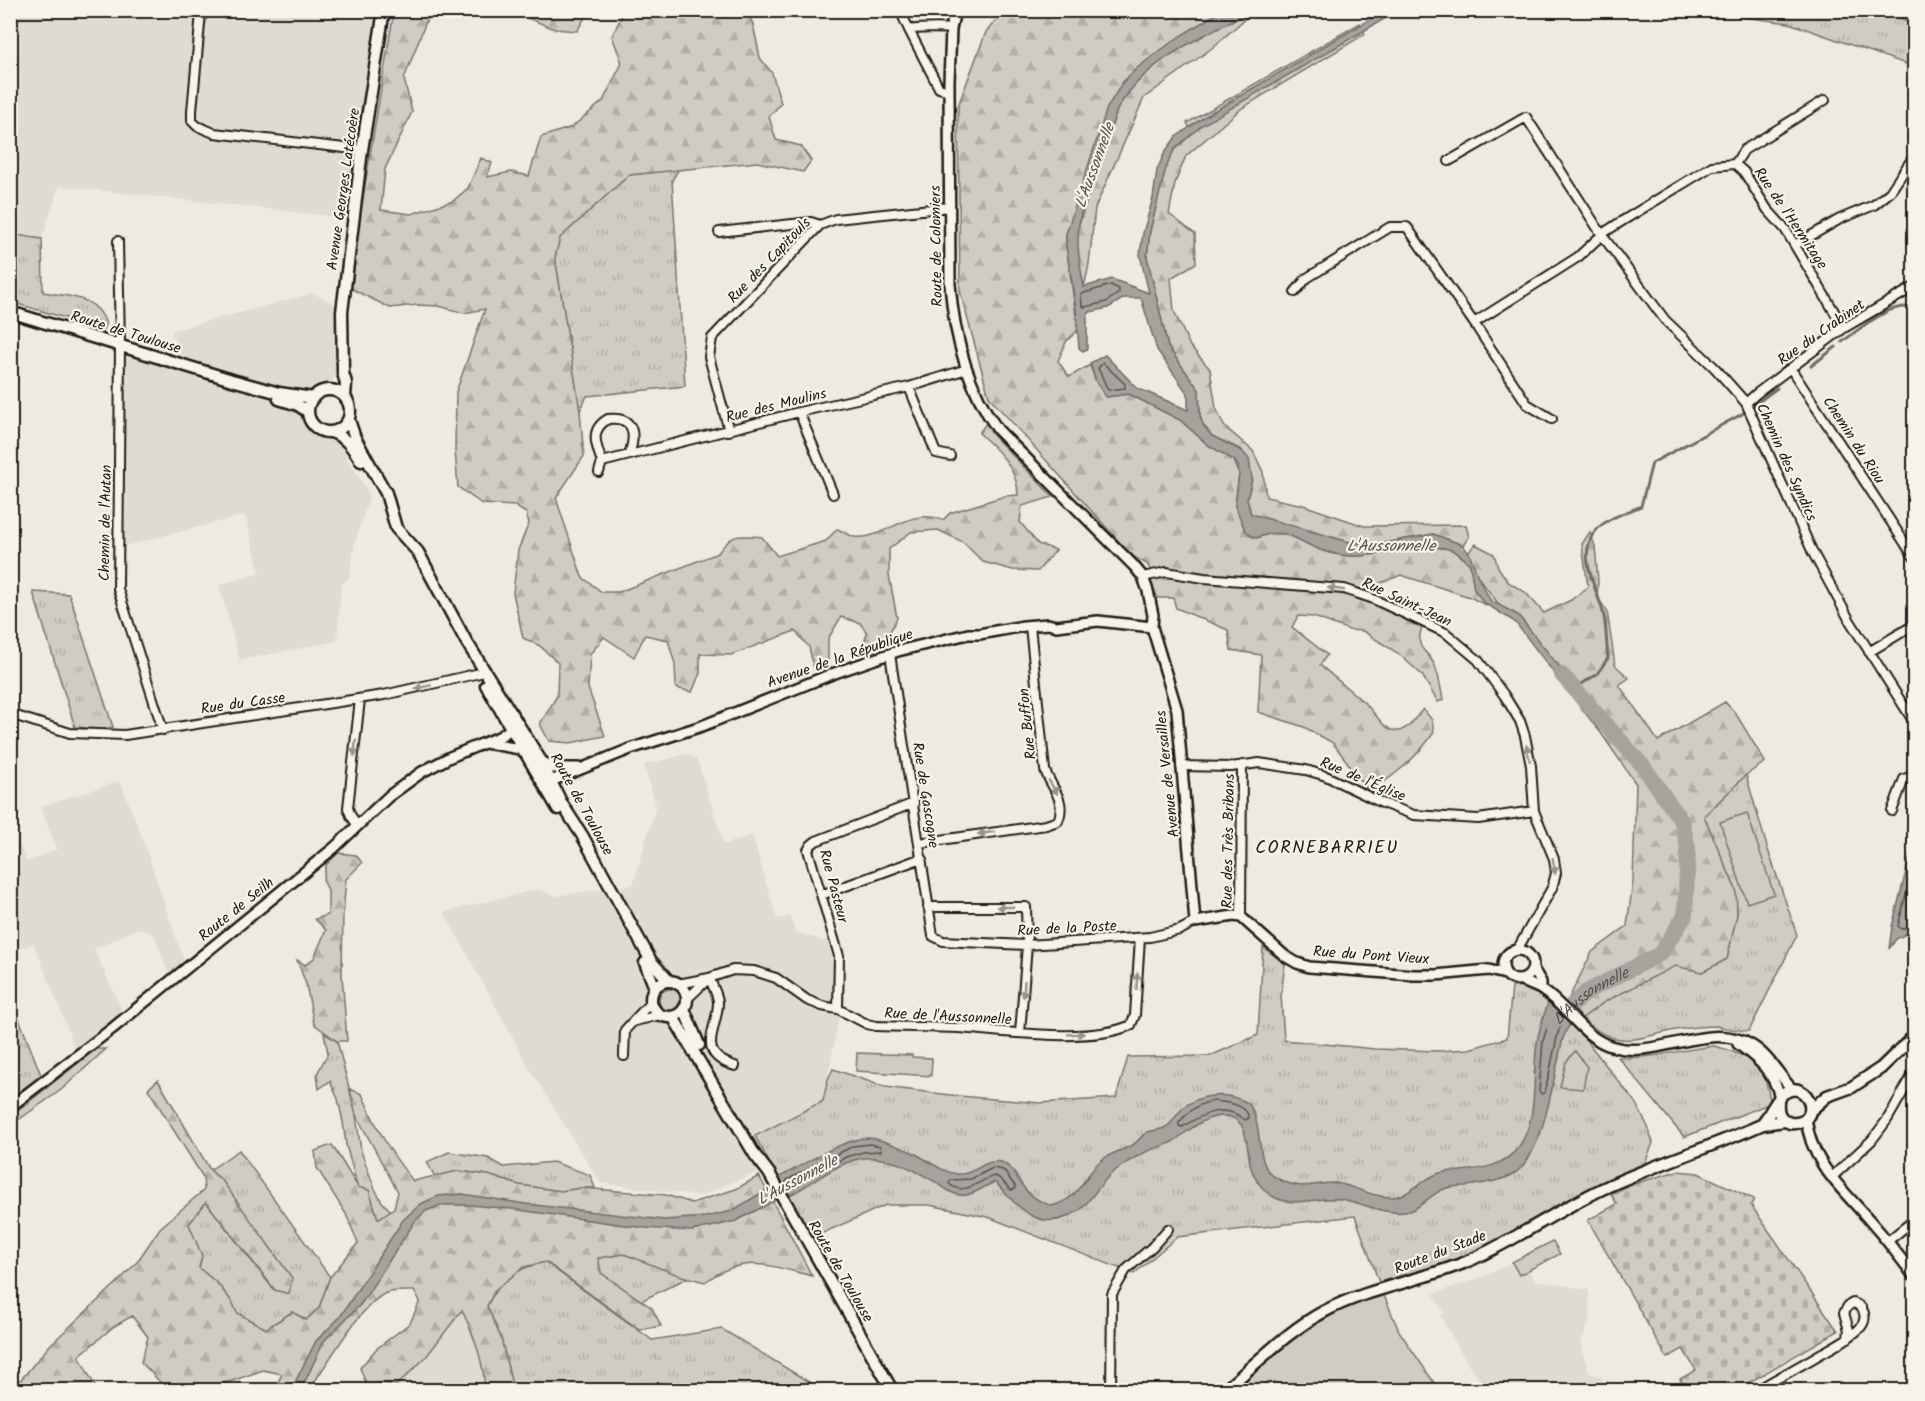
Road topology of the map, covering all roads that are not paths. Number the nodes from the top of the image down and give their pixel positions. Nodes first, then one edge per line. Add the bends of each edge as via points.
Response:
1 (205, 10) edge
2 (384, 10) edge
3 (772, 10) edge
4 (900, 10) edge
5 (955, 10) edge
6 (760, 12) dead end
7 (951, 29) junction
8 (909, 30) junction
9 (949, 91) junction
10 (1826, 100) dead end
11 (362, 150) junction
12 (1914, 156) edge
13 (1449, 161) dead end
14 (1735, 164) junction
15 (950, 207) junction
16 (820, 225) junction
17 (719, 232) dead end
18 (1602, 235) junction
19 (118, 241) dead end
20 (1795, 245) junction
21 (1914, 287) edge
22 (1295, 292) dead end
23 (10, 312) edge
24 (1474, 323) junction
25 (1844, 328) junction
26 (120, 345) junction
27 (967, 369) junction
28 (1791, 369) junction
29 (343, 373) junction
30 (232, 380) junction
31 (909, 387) junction
32 (328, 390) junction
33 (345, 397) junction
34 (313, 398) junction
35 (1747, 407) junction
36 (308, 412) junction
37 (799, 412) junction
38 (1552, 419) dead end
39 (348, 420) junction
40 (729, 430) junction
41 (331, 432) junction
42 (645, 453) junction
43 (629, 455) junction
44 (950, 456) dead end
45 (602, 462) junction
46 (648, 462) dead end
47 (599, 472) dead end
48 (832, 494) dead end
49 (1914, 557) edge
50 (423, 564) junction
51 (1143, 577) junction
52 (1914, 625) edge
53 (1030, 626) junction
54 (1152, 627) junction
55 (466, 641) junction
56 (1869, 652) junction
57 (890, 654) junction
58 (480, 673) junction
59 (360, 699) junction
60 (10, 714) edge
61 (1914, 722) edge
62 (163, 729) junction
63 (512, 729) junction
64 (485, 743) junction
65 (529, 750) junction
66 (541, 761) junction
67 (1242, 765) junction
68 (1181, 766) junction
69 (583, 768) junction
70 (1914, 775) edge
71 (551, 781) junction
72 (914, 804) junction
73 (1534, 811) junction
74 (1892, 811) dead end
75 (358, 826) junction
76 (919, 843) junction
77 (922, 858) junction
78 (821, 895) junction
79 (928, 907) junction
80 (1240, 917) junction
81 (1195, 921) junction
82 (1140, 938) junction
83 (937, 939) joint
84 (1027, 945) junction
85 (1518, 950) junction
86 (1504, 961) junction
87 (1533, 969) junction
88 (1489, 970) junction
89 (1505, 974) junction
90 (709, 978) junction
91 (1522, 980) junction
92 (674, 983) junction
93 (655, 988) junction
94 (1542, 990) junction
95 (651, 1002) junction
96 (686, 1004) junction
97 (838, 1009) junction
98 (660, 1015) junction
99 (673, 1017) junction
100 (634, 1022) junction
101 (1020, 1033) junction
102 (1914, 1036) edge
103 (1731, 1039) junction
104 (624, 1056) dead end
105 (735, 1066) dead end
106 (1914, 1073) edge
107 (1911, 1088) edge
108 (1793, 1090) junction
109 (1804, 1094) junction
110 (1827, 1096) junction
111 (1779, 1099) junction
112 (10, 1107) edge
113 (1808, 1114) junction
114 (1790, 1122) junction
115 (1763, 1124) junction
116 (1808, 1136) junction
117 (767, 1170) junction
118 (1832, 1178) junction
119 (1914, 1220) edge
120 (1168, 1228) dead end
121 (1888, 1241) junction
122 (1914, 1276) edge
123 (1848, 1338) dead end
124 (892, 1390) edge
125 (1110, 1390) edge
126 (1225, 1390) edge
127 (1757, 1390) edge

1 - 11 street via 201,13 192,111 192,121 197,126 214,133
2 - 11 main road, Avenue Georges Latécoère
3 - 6 street
4 - 8 street
5 - 7 street, Route de Colomiers
7 - 8 street
7 - 9 street, Route de Colomiers
8 - 9 street via 939,88
9 - 15 street, Route de Colomiers
10 - 14 street via 1744,150
11 - 29 main road, Avenue Georges Latécoère via 342,312
12 - 20 street via 1890,192 1874,205
13 - 18 street, Chemin des Syndics via 1526,117
14 - 18 street, Rue de l'Hermitage via 1712,166
14 - 20 street, Rue de l'Hermitage
15 - 16 street, Rue des Capitouls via 836,219
15 - 27 street, Route de Colomiers via 952,312
16 - 17 street via 811,222
16 - 40 street, Rue des Capitouls via 712,338 709,357
18 - 24 street, Rue de l'Hermitage via 1578,257
18 - 35 street, Chemin des Syndics via 1665,320 1715,368
19 - 26 street, Chemin de l'Autan
20 - 25 street, Rue de l'Hermitage
21 - 25 street, Rue du Crabinet
22 - 24 street via 1307,278 1390,227 1407,227
23 - 26 main road, Route de Toulouse
24 - 38 street via 1527,404
25 - 28 street, Rue du Crabinet
26 - 30 main road, Route de Toulouse
26 - 62 street, Chemin de l'Autan via 118,589
27 - 31 street, Rue des Moulins
27 - 51 street, Route de Colomiers via 983,409 998,430
28 - 35 street, Rue du Crabinet via 1756,394
28 - 49 street, Chemin du Riou
29 - 32 main road
29 - 33 main road, Avenue Georges Latécoère
30 - 34 main road, Route de Toulouse
30 - 36 main road, Route de Toulouse
31 - 37 street, Rue des Moulins
31 - 44 street via 936,453
32 - 33 main road
32 - 34 main road
33 - 39 main road via 350,408
34 - 36 main road
35 - 56 street, Chemin des Syndics via 1813,553
36 - 41 main road via 314,426
37 - 40 street, Rue des Moulins
37 - 48 street
39 - 41 main road via 342,429
39 - 50 main road, Route de Toulouse via 386,493 396,528 415,547
40 - 42 street, Rue des Moulins
41 - 50 main road, Route de Toulouse via 340,435 355,451 377,490 390,531
42 - 43 street, Rue des Moulins
42 - 46 street
43 - 45 street, Rue des Moulins
43 - 45 street via 634,440 629,425 622,420 608,420 597,429 594,438
45 - 47 street
50 - 55 main road, Route de Toulouse
51 - 54 street, Route de Colomiers via 1151,603
73 -> 51 street, Rue Saint-Jean via 1531,766 1520,721 1478,660 1446,633 1344,589 1166,572
52 - 56 street
53 - 54 street, Avenue de la République via 1098,621
53 - 57 street, Avenue de la République via 968,634
53 -> 76 street, Rue Buffon via 1046,770 1059,795 1060,815 1055,823 1046,825
54 - 68 street, Avenue de Versailles via 1177,710
55 - 58 main road, Route de Toulouse
55 - 65 main road, Route de Toulouse
56 - 61 street, Chemin des Syndics
57 - 69 street, Avenue de la République
57 - 72 street, Rue de Gascogne
58 -> 59 street, Rue du Casse
58 - 63 main road, Route de Toulouse
59 - 62 street, Rue du Casse
59 -> 75 street via 348,808
60 - 62 street, Rue du Casse via 70,733 125,735
63 - 64 street, Route de Seilh
63 - 65 main road, Route de Toulouse
64 - 65 street
64 - 75 street, Route de Seilh via 422,772
65 - 66 main road, Route de Toulouse
65 - 71 street via 545,779
65 - 93 main road, Route de Toulouse via 625,924
66 - 69 street, Avenue de la République via 554,768
66 - 71 main road, Route de Toulouse
67 - 68 street, Rue de l'Église
67 - 73 street, Rue de l'Église via 1279,765 1326,776 1414,815 1478,819
67 - 80 street, Rue des Très Bribans
68 - 81 street, Avenue de Versailles
69 - 71 street, Avenue de la République
70 - 74 street via 1904,778
71 - 92 main road, Route de Toulouse via 651,961
72 - 76 street, Rue de Gascogne
72 - 78 street, Rue Pasteur via 810,845 809,855
73 -> 85 street, Rue Saint-Jean via 1556,873 1552,888
75 - 112 street, Route de Seilh via 113,1028
76 - 77 street, Rue de Gascogne
77 - 78 street
77 - 79 street, Rue de Gascogne
78 - 97 street, Rue Pasteur via 839,956
79 - 83 street, Rue de Gascogne via 933,936
84 -> 79 street via 1026,908
80 - 81 street
80 - 88 street, Rue du Pont Vieux via 1285,956 1309,967 1434,975
81 - 82 street, Rue de la Poste via 1180,930
82 - 84 street, Rue de la Poste
101 -> 82 street, Rue de l'Aussonnelle via 1104,1032 1131,1025
83 - 84 street, Rue de la Poste
84 -> 101 street
85 - 86 street
85 - 87 street via 1530,956
86 - 88 street, Rue du Pont Vieux
86 - 89 street
87 - 91 street
87 - 94 street
88 - 89 street, Rue du Pont Vieux
89 - 91 street
90 - 92 street, Rue de l'Aussonnelle
90 - 96 street, Rue de l'Aussonnelle
90 - 97 street, Rue de l'Aussonnelle via 733,970 754,971 776,978 807,1000
90 - 105 street via 718,1000 712,1050 723,1062
91 - 94 street
92 - 93 main road
92 - 96 main road via 686,993
93 - 95 main road
94 - 103 street via 1600,1042 1626,1050 1715,1036
95 - 98 main road
95 - 100 street
96 - 99 main road
96 - 117 main road, Route de Toulouse via 695,1039
97 - 101 street, Rue de l'Aussonnelle via 876,1026
98 - 99 main road
98 - 100 street
99 - 117 main road, Route de Toulouse
100 - 104 street via 625,1030
102 - 110 main road via 1881,1068 1852,1087
103 - 108 street via 1755,1047
103 - 111 street via 1762,1062
106 - 107 street
107 - 118 street via 1872,1140
108 - 109 main road
108 - 111 main road
109 - 110 main road
109 - 113 main road via 1811,1104
110 - 113 main road
111 - 114 main road via 1779,1114
111 - 115 main road
113 - 114 main road via 1802,1122
113 - 116 street
114 - 115 main road, Route du Stade
114 - 116 street
115 - 126 main road, Route du Stade via 1600,1190 1465,1262 1348,1300 1290,1334
116 - 118 street
117 - 124 main road, Route de Toulouse
118 - 121 street
119 - 121 street
120 - 125 street via 1126,1270 1112,1294
121 - 122 street
123 - 127 street

